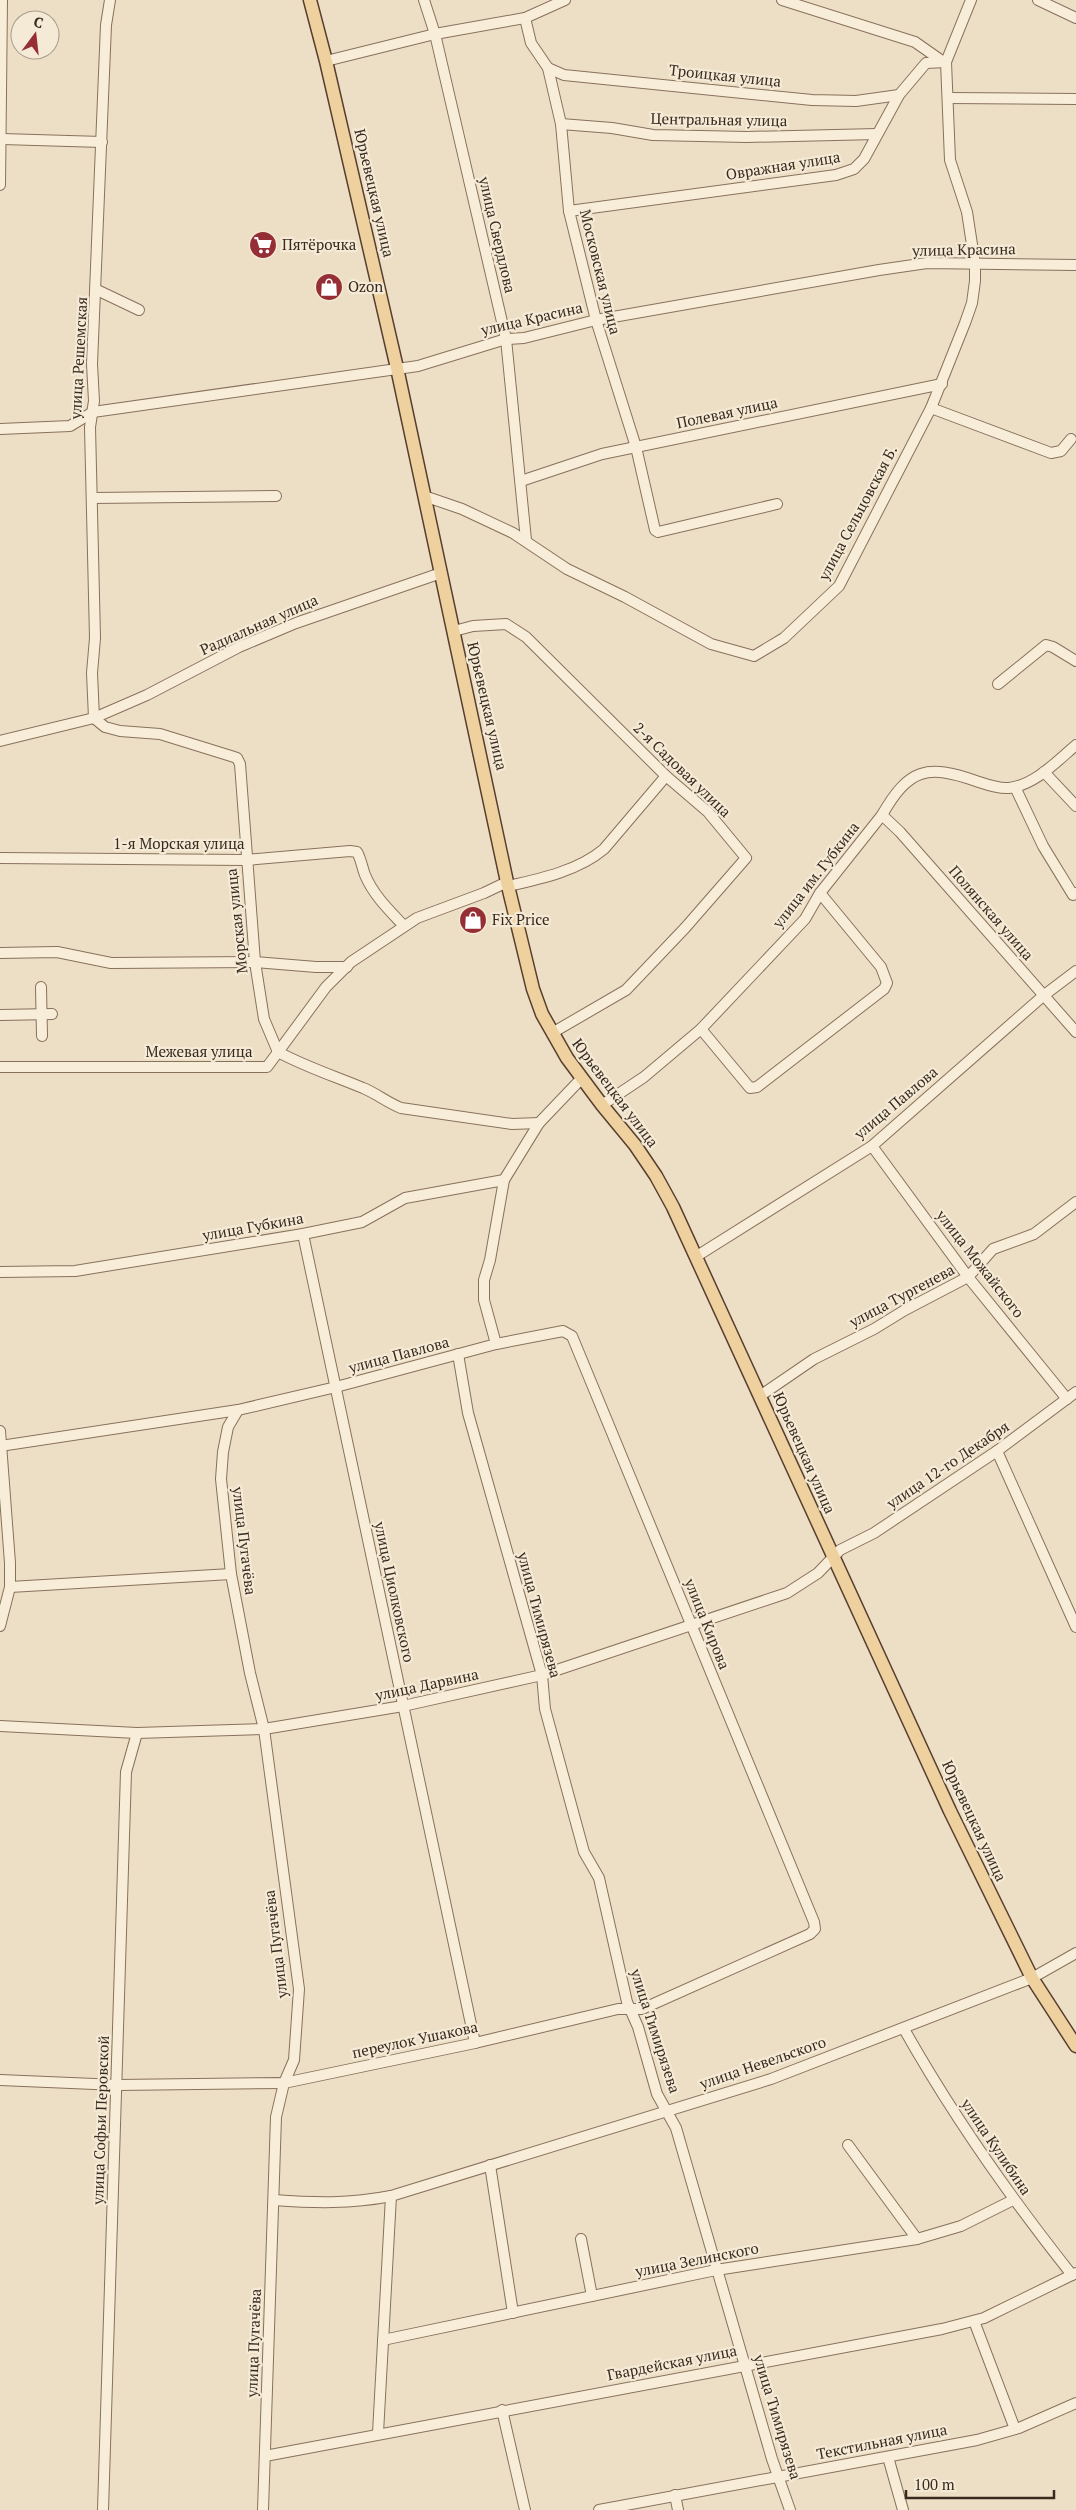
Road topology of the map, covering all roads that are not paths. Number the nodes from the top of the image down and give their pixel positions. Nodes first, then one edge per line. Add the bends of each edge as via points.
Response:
1 (2, 0) edge
2 (110, 0) edge
3 (310, 0) edge
4 (424, 0) edge
5 (565, 0) edge
6 (782, 0) edge
7 (971, 0) edge
8 (1038, 0) edge
9 (525, 18) junction
10 (1076, 18) edge
11 (435, 34) junction
12 (326, 61) junction
13 (944, 61) junction
14 (548, 68) junction
15 (899, 95) junction
16 (949, 98) junction
17 (1076, 99) edge
18 (1, 114) edge
19 (561, 124) junction
20 (877, 134) junction
21 (2, 139) junction
22 (102, 142) junction
23 (0, 185) edge
24 (569, 211) junction
25 (975, 264) junction
26 (1076, 265) edge
27 (97, 290) junction
28 (139, 310) dead end
29 (596, 320) junction
30 (506, 339) junction
31 (397, 368) junction
32 (942, 384) junction
33 (931, 408) junction
34 (93, 412) junction
35 (0, 429) edge
36 (1071, 439) dead end
37 (636, 447) junction
38 (520, 481) junction
39 (276, 496) dead end
40 (424, 496) junction
41 (92, 498) junction
42 (778, 504) dead end
43 (526, 540) junction
44 (441, 573) junction
45 (454, 631) junction
46 (1076, 662) edge
47 (998, 684) dead end
48 (94, 718) junction
49 (0, 741) edge
50 (1076, 745) edge
51 (1044, 772) junction
52 (666, 776) junction
53 (1015, 787) junction
54 (1076, 806) edge
55 (882, 815) junction
56 (0, 858) edge
57 (246, 860) junction
58 (508, 884) junction
59 (820, 893) junction
60 (1076, 893) edge
61 (404, 926) junction
62 (0, 953) edge
63 (255, 962) junction
64 (347, 967) junction
65 (1076, 971) edge
66 (41, 987) dead end
67 (1043, 996) junction
68 (47, 1014) junction
69 (0, 1016) edge
70 (700, 1029) junction
71 (1076, 1032) edge
72 (552, 1034) junction
73 (42, 1036) dead end
74 (278, 1052) junction
75 (0, 1067) edge
76 (581, 1079) junction
77 (602, 1105) junction
78 (539, 1123) junction
79 (872, 1146) junction
80 (504, 1180) junction
81 (1076, 1202) edge
82 (303, 1234) junction
83 (697, 1256) junction
84 (0, 1272) edge
85 (968, 1277) junction
86 (568, 1332) joint
87 (496, 1344) junction
88 (458, 1354) junction
89 (336, 1387) junction
90 (1076, 1392) edge
91 (760, 1396) junction
92 (1067, 1399) junction
93 (238, 1410) junction
94 (0, 1431) edge
95 (1, 1446) edge
96 (997, 1451) junction
97 (833, 1557) junction
98 (231, 1574) junction
99 (10, 1587) junction
100 (0, 1626) edge
101 (692, 1626) junction
102 (1076, 1627) edge
103 (542, 1675) junction
104 (403, 1706) junction
105 (0, 1726) edge
106 (264, 1729) junction
107 (137, 1733) junction
108 (815, 1929) joint
109 (1076, 1953) edge
110 (1032, 1978) junction
111 (630, 2009) junction
112 (904, 2029) junction
113 (476, 2043) junction
114 (1076, 2046) edge
115 (0, 2080) edge
116 (284, 2083) junction
117 (118, 2085) junction
118 (666, 2111) junction
119 (848, 2145) dead end
120 (490, 2165) junction
121 (391, 2196) junction
122 (274, 2200) junction
123 (1013, 2200) junction
124 (582, 2239) dead end
125 (917, 2239) junction
126 (716, 2270) junction
127 (1074, 2274) edge
128 (592, 2296) junction
129 (513, 2313) junction
130 (974, 2321) junction
131 (383, 2340) junction
132 (745, 2364) junction
133 (1076, 2403) edge
134 (502, 2410) junction
135 (1016, 2430) junction
136 (378, 2433) junction
137 (265, 2456) junction
138 (888, 2457) junction
139 (778, 2476) junction
140 (674, 2495) junction
141 (103, 2510) edge
142 (264, 2510) edge
143 (524, 2510) edge
144 (599, 2510) edge
145 (678, 2510) edge
146 (790, 2510) edge
147 (903, 2510) edge

1 - 18 street
2 - 22 street, улица Решемская via 106,25
3 - 12 main road, Юрьевецкая улица
4 - 11 street, улица Свердлова
5 - 9 street
6 - 13 street via 915,42
7 - 13 street, улица Сельцовская Б.
8 - 10 street
9 - 11 street
9 - 14 street, Московская улица via 531,44
11 - 12 street
11 - 30 street, улица Свердлова
12 - 31 main road, Юрьевецкая улица
13 - 15 street, Овражная улица via 926,63
13 - 16 street, улица Сельцовская Б.
14 - 15 street, Троицкая улица via 564,74 812,100 856,101
14 - 19 street, Московская улица
15 - 20 street, Овражная улица
16 - 17 street
16 - 25 street, улица Сельцовская Б. via 950,160 967,212
18 - 21 street
19 - 20 street, Центральная улица via 653,135
19 - 24 street, Московская улица
20 - 24 street, Овражная улица via 864,159 854,169 836,175
21 - 22 street
21 - 23 street
22 - 27 street, улица Решемская
24 - 29 street, Московская улица
25 - 26 street, улица Красина
25 - 29 street, улица Красина via 927,263 879,270
25 - 32 street, улица Сельцовская Б. via 972,303
27 - 28 street
27 - 34 street, улица Решемская via 92,364
29 - 30 street, улица Красина via 524,338
29 - 37 street, Московская улица
30 - 31 street, улица Красина via 418,366
30 - 38 street, улица Свердлова
31 - 34 street, улица Красина
31 - 40 main road, Юрьевецкая улица
32 - 33 street, улица Сельцовская Б.
32 - 37 street, Полевая улица
33 - 36 street via 1051,453 1061,451
33 - 43 street, улица Сельцовская Б. via 840,586 784,638 754,656 711,644 687,632 567,569
34 - 35 street, улица Красина via 70,426
34 - 41 street, улица Решемская via 90,428
37 - 38 street, Полевая улица
37 - 42 street, Московская улица via 658,532
38 - 43 street, улица Свердлова
39 - 41 street
40 - 43 street, улица Сельцовская Б. via 462,509
40 - 44 main road, Юрьевецкая улица
41 - 48 street, улица Решемская
44 - 45 main road, Юрьевецкая улица
44 - 48 street, Радиальная улица via 357,600 239,647 147,695
45 - 52 street, 2-я Садовая улица via 506,624 526,637
45 - 58 main road, Юрьевецкая улица
46 - 47 street via 1046,645
48 - 49 street
48 - 57 street, Морская улица via 104,727 160,734 237,758
50 - 51 street
51 - 53 street
51 - 54 street
52 - 58 street, Межевая улица via 593,859 541,879
52 - 72 street, 2-я Садовая улица via 708,812 746,858 626,990
53 - 55 street, улица им. Губкина via 1006,788 948,771 929,770 915,775 902,787
53 - 60 street via 1072,895
55 - 59 street, улица им. Губкина
55 - 67 street, Полянская улица
56 - 57 street, 1-я Морская улица
57 - 61 street, 1-я Морская улица via 356,852 378,899
57 - 63 street, Морская улица
58 - 61 street, Межевая улица via 417,918
58 - 72 main road, Юрьевецкая улица via 535,996
59 - 70 street, улица им. Губкина via 805,919
59 - 70 street via 881,967 887,983 884,989 757,1087 750,1088
61 - 64 street, Межевая улица
62 - 63 street via 56,952 111,964
63 - 64 street
63 - 74 street, Морская улица via 264,1019
64 - 74 street, Межевая улица via 326,987
65 - 67 street, улица Павлова
66 - 68 street
67 - 71 street, Полянская улица
67 - 79 street, улица Павлова
68 - 69 street
68 - 73 street
70 - 77 street, улица им. Губкина via 644,1077
72 - 76 main road, Юрьевецкая улица
74 - 75 street, Межевая улица via 267,1067
74 - 78 street via 366,1089 384,1102 401,1108 512,1124
76 - 77 main road, Юрьевецкая улица
76 - 78 street
77 - 83 main road, Юрьевецкая улица via 656,1176
78 - 80 street
79 - 83 street, улица Павлова
79 - 85 street, улица Можайского
80 - 82 street, улица Губкина via 405,1198 362,1222
80 - 87 street via 484,1280 484,1300
81 - 85 street, улица Тургенева via 1034,1234 993,1249
82 - 84 street, улица Губкина via 84,1270
82 - 89 street, улица Циолковского
83 - 91 main road, Юрьевецкая улица
85 - 91 street, улица Тургенева via 814,1359
85 - 92 street, улица Можайского
86 - 87 street, улица Павлова
86 - 101 street, улица Кирова
87 - 88 street, улица Павлова
88 - 89 street, улица Павлова
88 - 103 street, улица Тимирязева via 468,1413
89 - 93 street, улица Павлова
89 - 104 street, улица Циолковского
90 - 92 street, улица 12-го Декабря
91 - 97 main road, Юрьевецкая улица
92 - 96 street, улица 12-го Декабря
93 - 95 street, улица Павлова
93 - 98 street, улица Пугачёва via 228,1427 222,1470
94 - 95 street
95 - 99 street
96 - 97 street, улица 12-го Декабря
96 - 102 street
97 - 101 street, улица Дарвина via 818,1573 787,1593
97 - 110 main road, Юрьевецкая улица via 950,1811
98 - 99 street
98 - 106 street, улица Пугачёва
99 - 100 street
101 - 103 street, улица Дарвина
101 - 108 street, улица Кирова
103 - 104 street, улица Дарвина
103 - 111 street, улица Тимирязева via 547,1718 584,1852 599,1878
104 - 106 street, улица Дарвина
104 - 113 street, улица Циолковского
105 - 107 street, улица Дарвина
106 - 107 street, улица Дарвина
106 - 116 street, улица Пугачёва via 299,1989 294,2060
107 - 117 street, улица Софьи Перовской via 126,1772
108 - 111 street, переулок Ушакова via 642,2009
109 - 110 street, улица Невельского
110 - 112 street, улица Невельского
110 - 114 main road, Юрьевецкая улица
111 - 113 street, переулок Ушакова via 618,2009
111 - 118 street, улица Тимирязева via 657,2094
112 - 118 street, улица Невельского via 771,2078
112 - 123 street, улица Кулибина via 929,2074
113 - 116 street, переулок Ушакова
115 - 117 street, переулок Ушакова
116 - 117 street, переулок Ушакова
116 - 122 street, улица Пугачёва via 276,2117
117 - 141 street, улица Софьи Перовской
118 - 120 street, улица Невельского
118 - 126 street, улица Тимирязева via 676,2128
119 - 125 street
120 - 121 street, улица Невельского
120 - 129 street
121 - 122 street, улица Невельского via 327,2204
121 - 131 street
122 - 137 street, улица Пугачёва
123 - 125 street, улица Зелинского via 961,2226
123 - 127 street, улица Кулибина
124 - 128 street
125 - 126 street, улица Зелинского
126 - 128 street, улица Зелинского
126 - 132 street, улица Тимирязева
127 - 130 street, Гвардейская улица
128 - 129 street, улица Зелинского
129 - 131 street, улица Зелинского
130 - 132 street, Гвардейская улица
130 - 135 street
131 - 136 street
132 - 134 street, Гвардейская улица
132 - 139 street, улица Тимирязева
133 - 135 street, Текстильная улица
134 - 136 street, Гвардейская улица
134 - 143 street
135 - 138 street, Текстильная улица
136 - 137 street, Гвардейская улица
137 - 142 street, улица Пугачёва
138 - 139 street, Текстильная улица
138 - 147 street
139 - 140 street, Текстильная улица
139 - 146 street, улица Тимирязева
140 - 144 street, Текстильная улица
140 - 145 street

